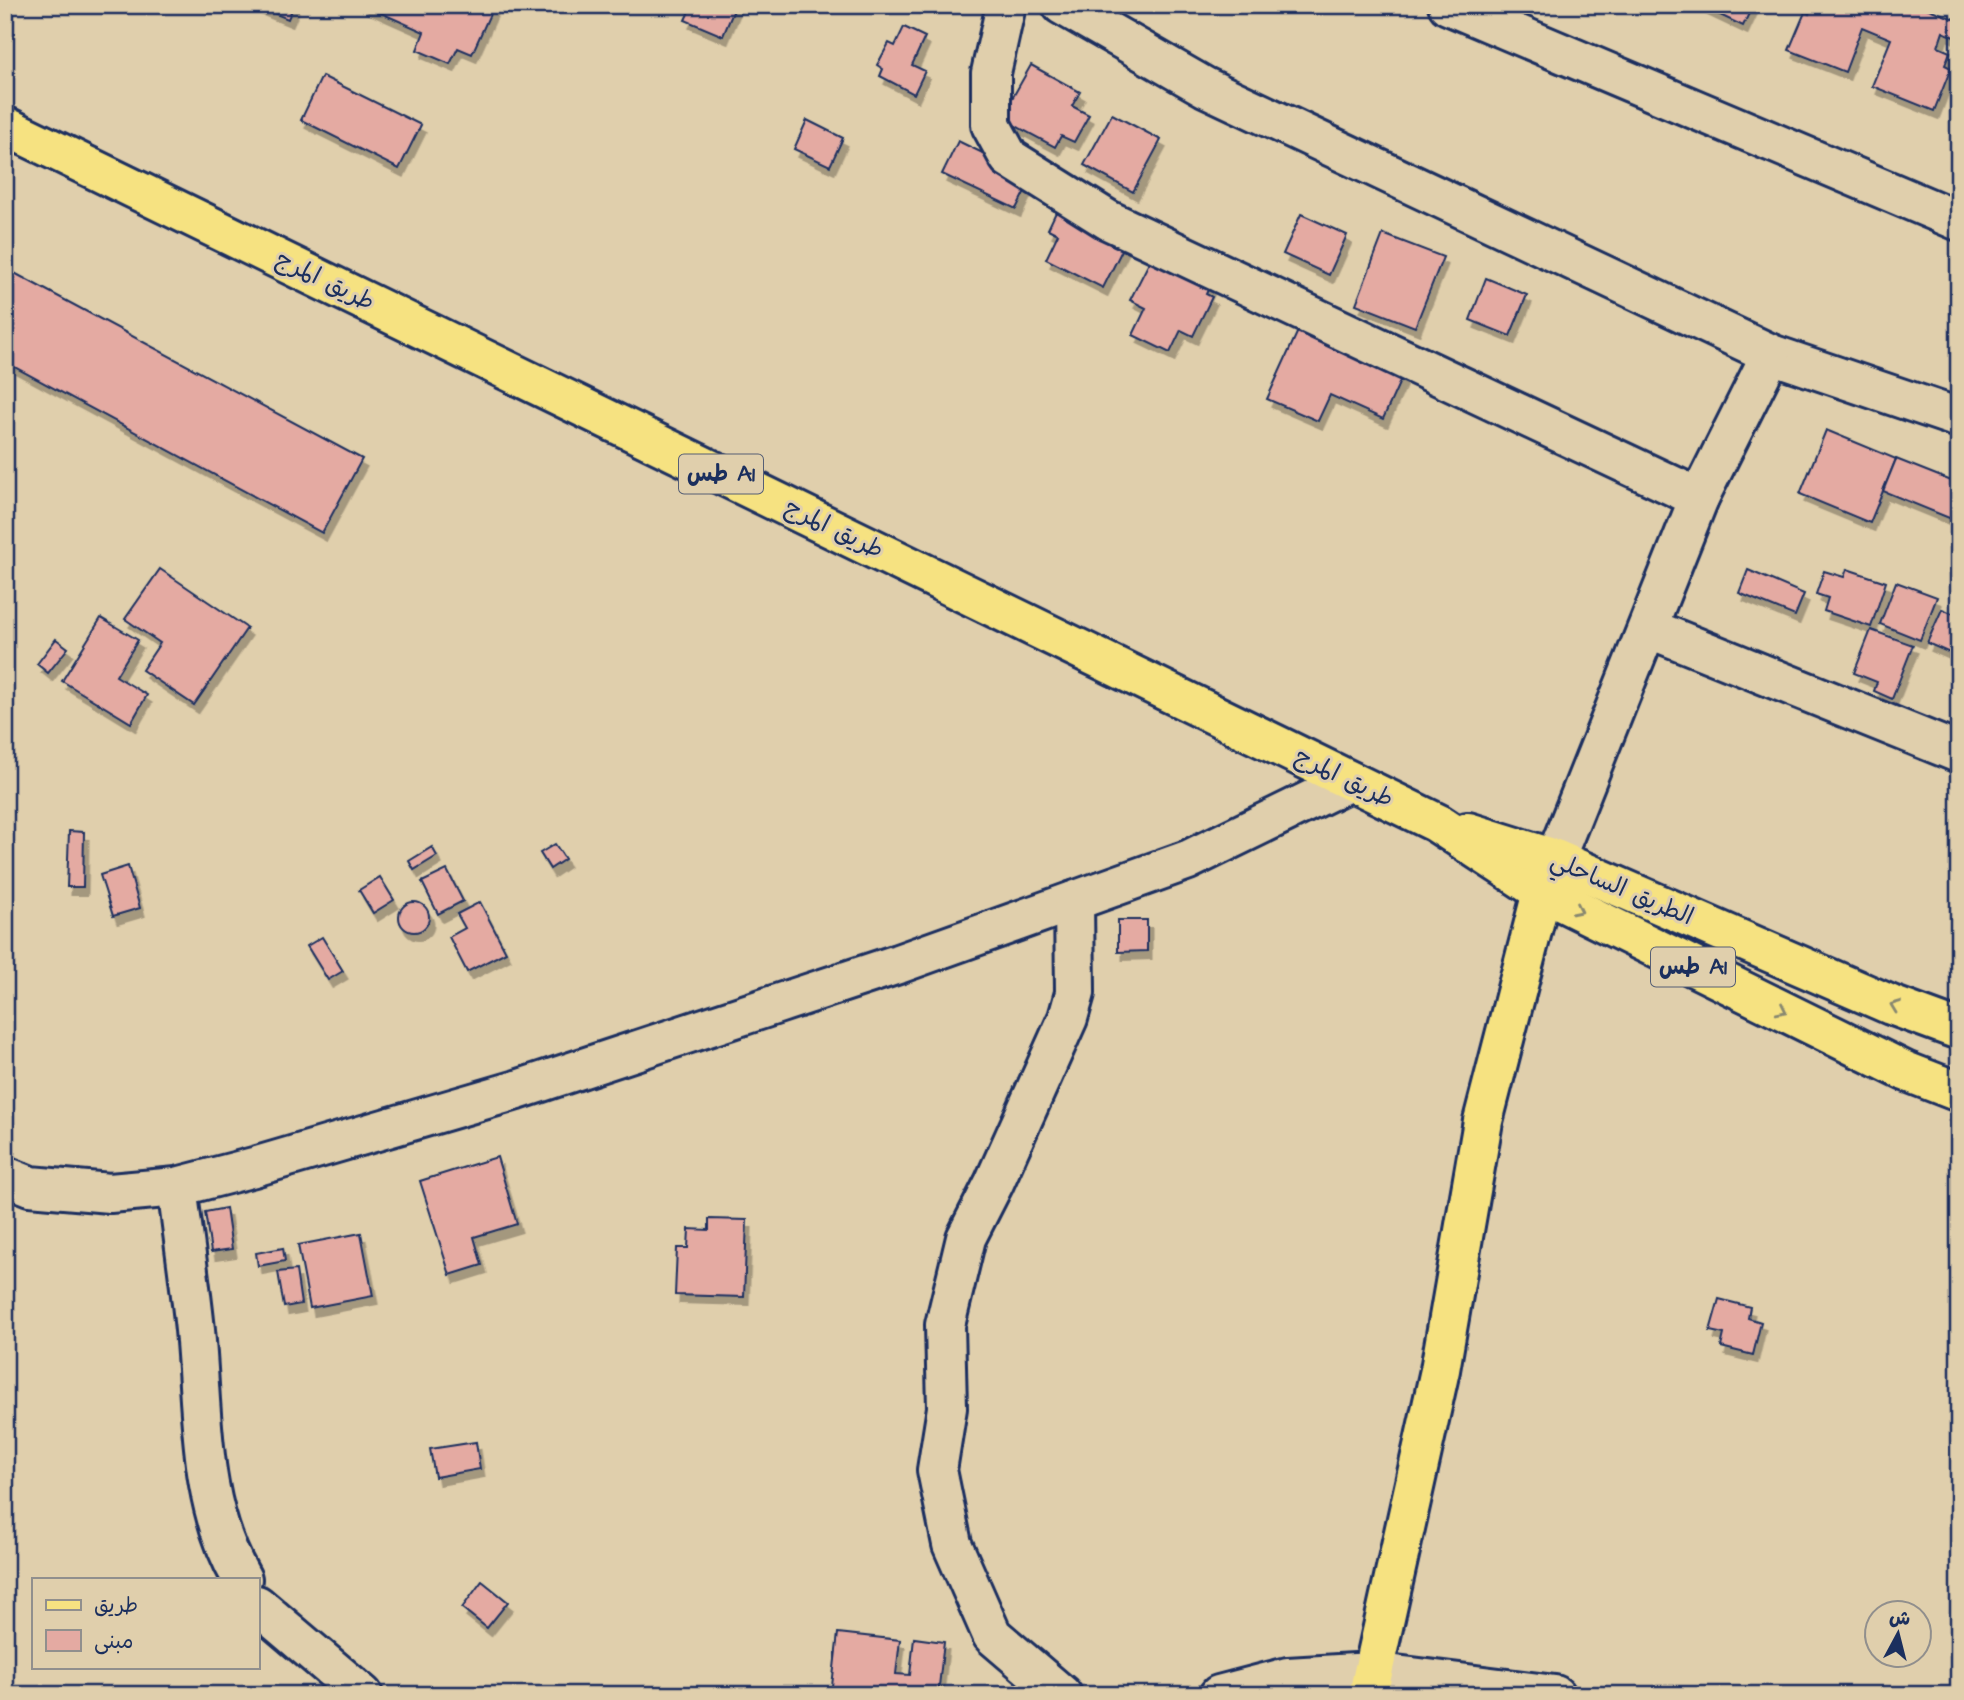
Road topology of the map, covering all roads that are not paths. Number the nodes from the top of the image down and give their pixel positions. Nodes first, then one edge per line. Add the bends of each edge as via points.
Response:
1 (1006, 5) edge
2 (1062, 5) edge
3 (1448, 5) edge
4 (5, 126) edge
5 (1959, 221) edge
6 (1771, 354) junction
7 (1959, 418) edge
8 (1699, 498) junction
9 (1648, 628) junction
10 (1959, 753) edge
11 (1350, 781) junction
12 (1437, 823) joint
13 (1548, 876) junction
14 (1074, 901) junction
15 (1959, 1030) edge
16 (1959, 1092) edge
17 (5, 1176) edge
18 (177, 1186) junction
19 (241, 1578) edge
20 (259, 1607) edge
21 (1370, 1683) edge
22 (344, 1688) edge
23 (1062, 1695) edge
24 (1219, 1695) edge
25 (1555, 1695) edge

1 - 8 street via 991,73 991,124 1009,158 1108,220
2 - 6 street via 1205,87
3 - 5 street
4 - 11 main road, طريق المرج / طس A1
6 - 7 street
6 - 8 street
8 - 9 street
9 - 10 street
9 - 13 street
11 - 12 main road, طريق المرج / طس A1
11 - 14 street via 1188,860
12 - 13 main road, الطريق الساحلي / طس A1
15 -> 13 main road, الطريق الساحلي / طس A1
13 -> 16 main road, طس A1 via 1905,1071
13 - 21 main road via 1483,1121 1440,1370
14 - 18 street via 517,1090
14 - 23 street via 1075,993 1069,1018 966,1238 953,1289 945,1325 947,1408 937,1469 952,1544 992,1635
17 - 18 street via 30,1186 110,1193
18 - 19 street via 195,1329 206,1477 233,1565
20 - 22 street
21 - 24 street via 1288,1677
21 - 25 street

